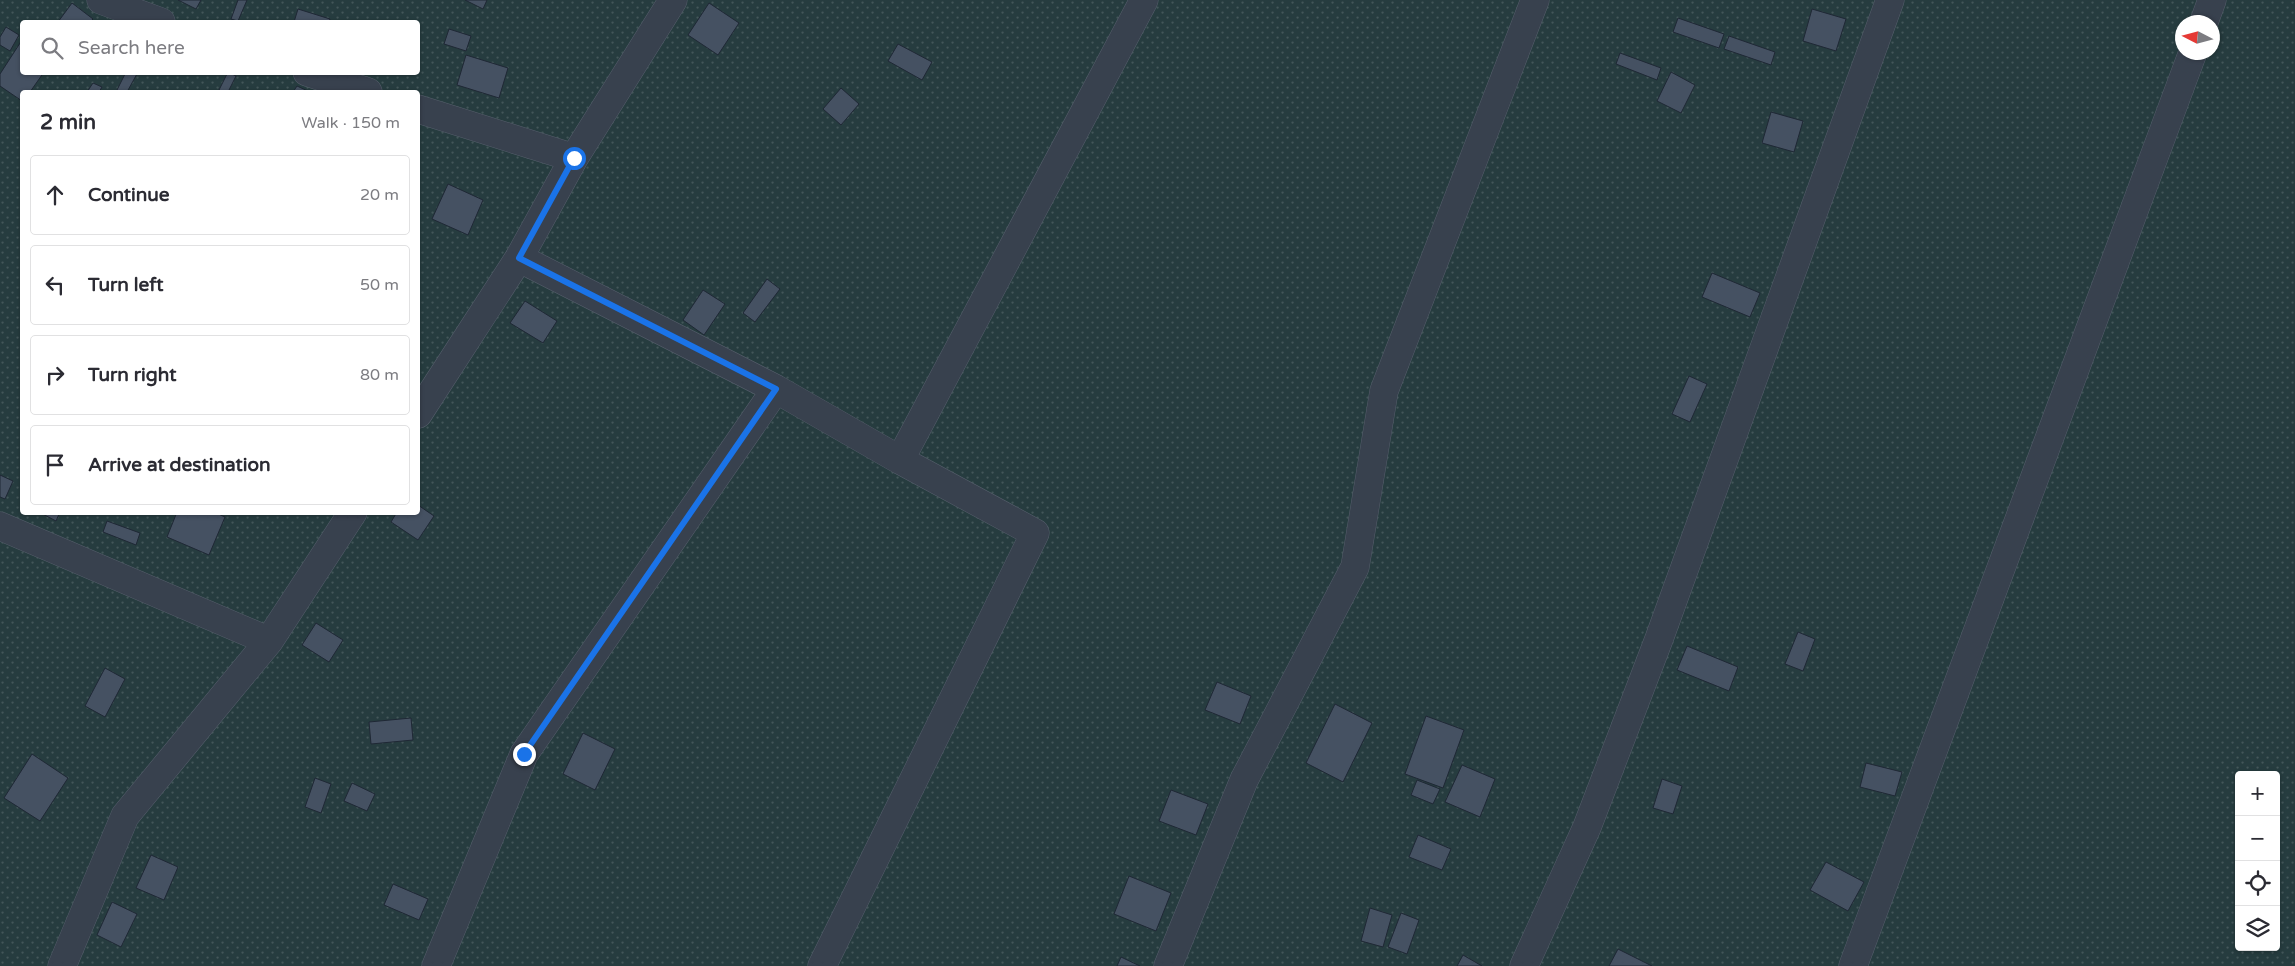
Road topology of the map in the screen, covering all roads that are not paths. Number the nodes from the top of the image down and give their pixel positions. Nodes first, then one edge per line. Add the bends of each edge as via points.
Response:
1 (101, 0) edge
2 (673, 0) edge
3 (1144, 0) edge
4 (1535, 0) edge
5 (1890, 0) edge
6 (2212, 0) edge
7 (2207, 15) edge
8 (156, 20) edge
9 (2190, 60) edge
10 (316, 75) edge
11 (362, 90) edge
12 (420, 110) edge
13 (574, 158) junction
14 (519, 258) junction
15 (776, 389) junction
16 (420, 411) edge
17 (900, 460) junction
18 (351, 515) edge
19 (0, 526) edge
20 (269, 641) junction
21 (62, 966) edge
22 (436, 966) edge
23 (822, 966) edge
24 (1168, 966) edge
25 (1524, 966) edge
26 (1853, 966) edge

1 - 8 lane
2 - 13 lane
3 - 17 lane
4 - 24 lane via 1384,391 1355,567 1244,780
5 - 25 lane via 1659,640 1587,827
6 - 7 lane
9 - 26 lane
10 - 11 lane
12 - 13 lane
13 - 14 lane
14 - 15 lane
14 - 16 lane
15 - 17 lane
15 - 22 lane via 524,754
17 - 23 lane via 1035,533
18 - 20 lane
19 - 20 lane
20 - 21 lane via 125,816

